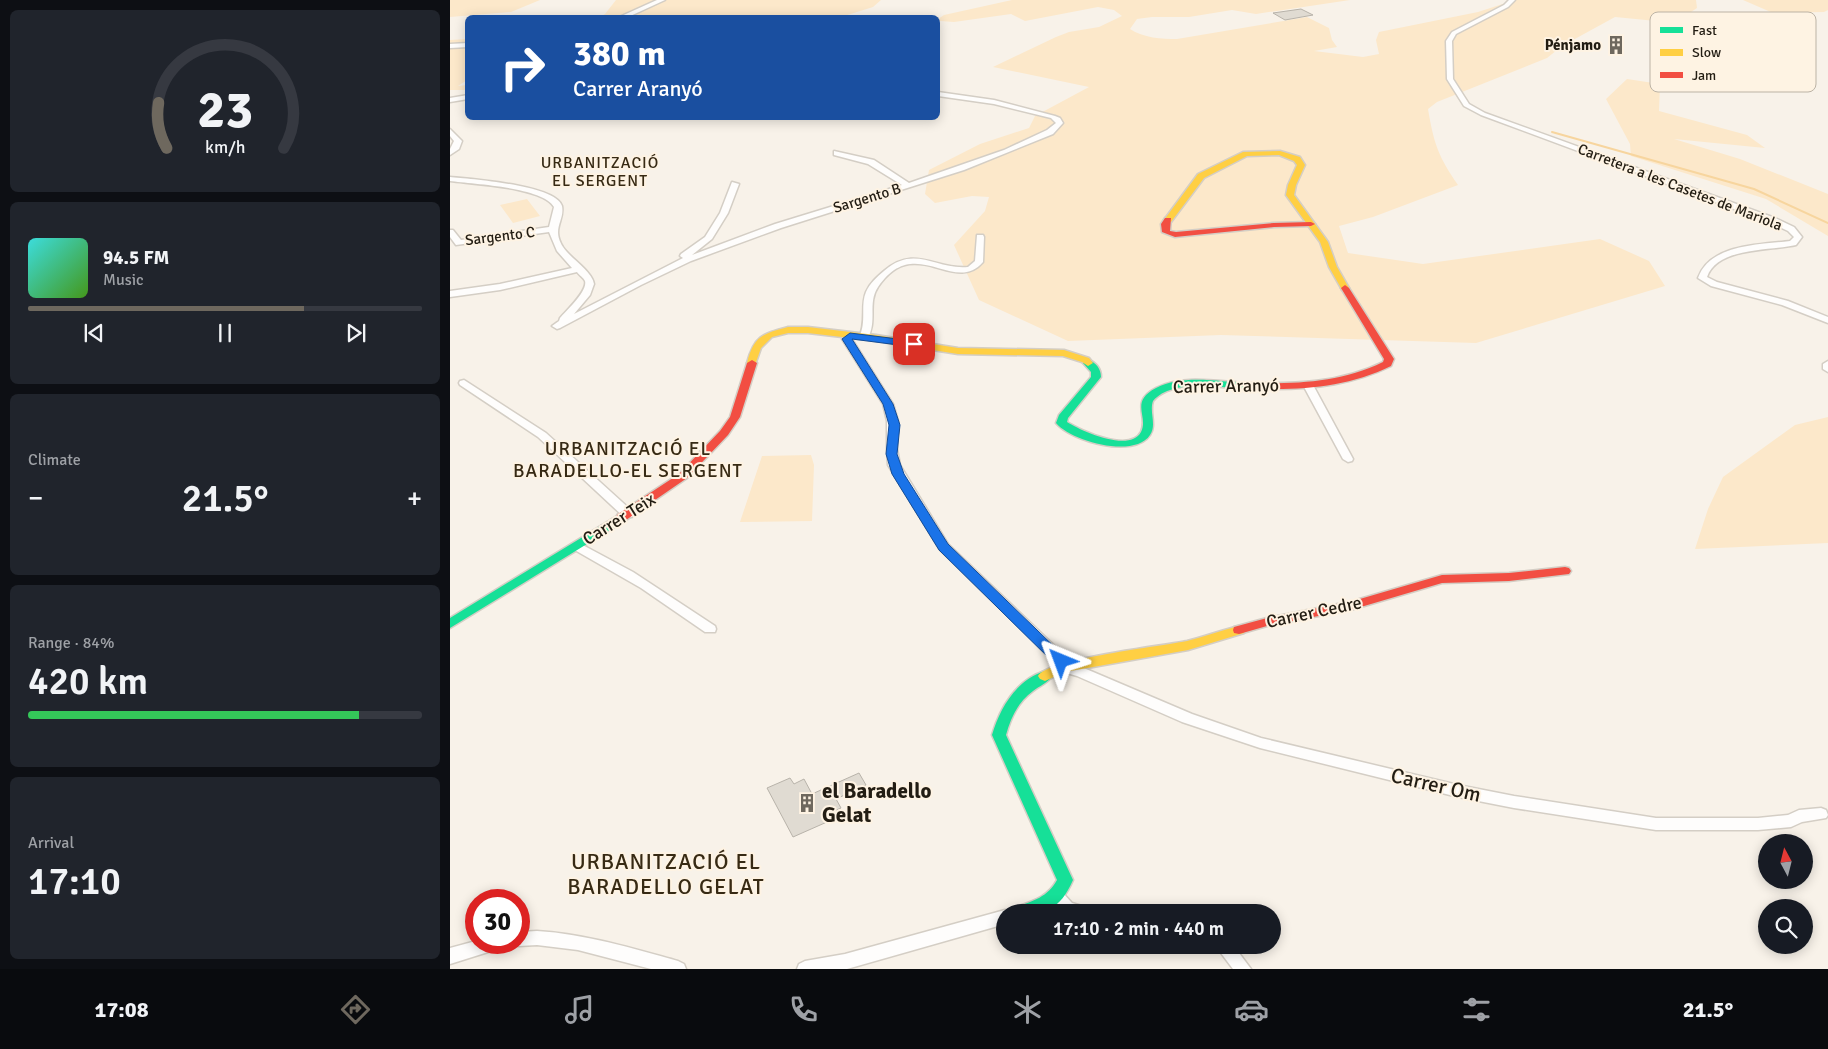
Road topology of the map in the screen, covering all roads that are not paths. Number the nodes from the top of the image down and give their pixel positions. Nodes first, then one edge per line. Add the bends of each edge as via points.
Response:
1 (662, 0) edge
2 (1512, 0) edge
3 (627, 15) edge
4 (465, 45) edge
5 (450, 46) edge
6 (940, 94) edge
7 (465, 97) edge
8 (450, 100) edge
9 (450, 131) edge
10 (837, 153) dead end
11 (450, 154) edge
12 (450, 179) edge
13 (734, 184) dead end
14 (906, 186) junction
15 (1311, 224) junction
16 (553, 229) junction
17 (450, 232) edge
18 (980, 237) dead end
19 (671, 267) junction
20 (579, 269) junction
21 (450, 294) edge
22 (1828, 320) edge
23 (845, 335) junction
24 (864, 337) junction
25 (1828, 364) edge
26 (1828, 369) edge
27 (464, 383) dead end
28 (1308, 385) junction
29 (1348, 459) dead end
30 (628, 514) junction
31 (577, 546) junction
32 (1565, 571) dead end
33 (450, 624) edge
34 (710, 629) dead end
35 (1065, 668) junction
36 (1821, 814) dead end
37 (1056, 897) junction
38 (1045, 904) edge
39 (1064, 904) edge
40 (996, 920) edge
41 (530, 939) edge
42 (465, 952) edge
43 (1230, 954) edge
44 (450, 956) edge
45 (844, 965) edge
46 (678, 969) edge
47 (805, 969) edge
48 (1243, 969) edge

1 - 3 street
2 - 22 street, Carretera a les Casetes de Mariola via 1454,33 1449,41 1450,79 1466,105 1791,229 1798,237 1793,242 1723,255 1709,265 1702,278 1785,303
4 - 5 street
6 - 14 street, Sargento B via 1011,106 1053,117 1060,123 1050,132 986,160
7 - 8 street
9 - 11 street via 458,141
10 - 14 street via 871,162
12 - 16 street via 546,195 558,205
13 - 19 street via 724,212 708,239
14 - 19 street, Sargento B via 819,213
15 - 15 street, Carrer Aranyó via 1175,235 1166,232 1165,224 1201,176 1246,154 1264,153 1280,153 1297,159 1301,166 1290,195
15 - 28 street, Carrer Aranyó via 1324,242 1333,267 1355,307 1389,359 1380,371 1366,377
16 - 17 street, Sargento C via 459,243
16 - 20 street via 558,247
18 - 24 street via 979,262 971,269 960,270 911,260 896,264 870,293 870,326
19 - 20 street, Sargento B via 557,326 590,288 589,279
20 - 21 street via 500,288
23 - 24 street, Carrer Aranyó
23 - 30 street, Carrer Teix via 788,330 762,340 756,347 735,417 724,433 683,476
23 - 35 street via 888,404 894,425 891,454 894,465 937,537 953,557 1056,655
24 - 28 street, Carrer Aranyó via 958,351 1058,353 1086,360 1096,372 1096,377 1061,423 1077,435 1104,442 1126,442 1143,437 1147,432 1145,409 1149,399 1163,387 1184,384
25 - 26 street
27 - 30 street via 542,435
28 - 29 street
30 - 31 street, Carrer Teix
31 - 33 street, Carrer Teix
31 - 34 street via 650,587
32 - 35 street, Carrer Cedre via 1442,580 1354,605 1267,622 1188,645
35 - 36 street, Carrer Om via 1187,718 1260,742 1514,802 1656,824 1758,824
35 - 37 street, Carrer Cedre via 1044,676 1007,706 999,735 1065,880
37 - 38 street
37 - 39 street
40 - 45 street
41 - 46 street via 569,941
42 - 44 street
43 - 48 street
45 - 47 street

